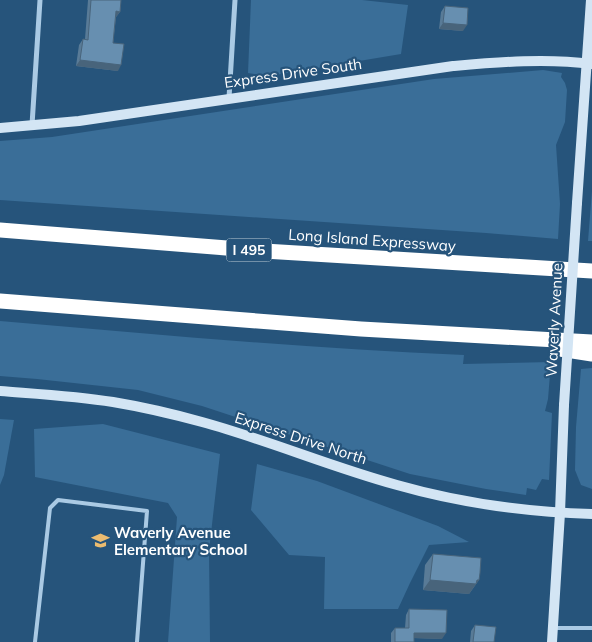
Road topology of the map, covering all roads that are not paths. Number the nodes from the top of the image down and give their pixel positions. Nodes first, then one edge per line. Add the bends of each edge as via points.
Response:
1 (40, 0) edge
2 (235, 0) edge
3 (591, 0) edge
4 (589, 64) edge
5 (228, 98) junction
6 (32, 126) junction
7 (0, 128) edge
8 (0, 230) edge
9 (592, 261) edge
10 (499, 266) junction
11 (592, 271) edge
12 (0, 301) edge
13 (477, 336) junction
14 (592, 342) edge
15 (592, 354) edge
16 (0, 391) edge
17 (560, 512) junction
18 (592, 514) edge
19 (553, 628) junction
20 (592, 628) edge
21 (36, 642) edge
22 (137, 642) edge
23 (552, 642) edge

1 - 6 street
2 - 5 street
3 - 4 main road, Waverly Avenue
4 - 5 main road, Express Drive South via 562,61 453,66
4 - 17 main road, Waverly Avenue, bridge via 576,203
5 - 6 main road, Express Drive South
6 - 7 main road, Express Drive South
8 - 10 highway, Long Island Expressway / I 495
9 - 10 highway
10 - 11 highway, Long Island Expressway / I 495
12 - 13 highway
13 - 14 highway
13 - 15 highway
16 - 17 main road, Express Drive North via 141,407 204,422 426,493 511,508
17 - 18 main road, Express Drive North
17 - 19 main road, Waverly Avenue
19 - 20 lane
19 - 23 main road, Waverly Avenue
21 - 22 lane via 50,508 58,500 146,512

